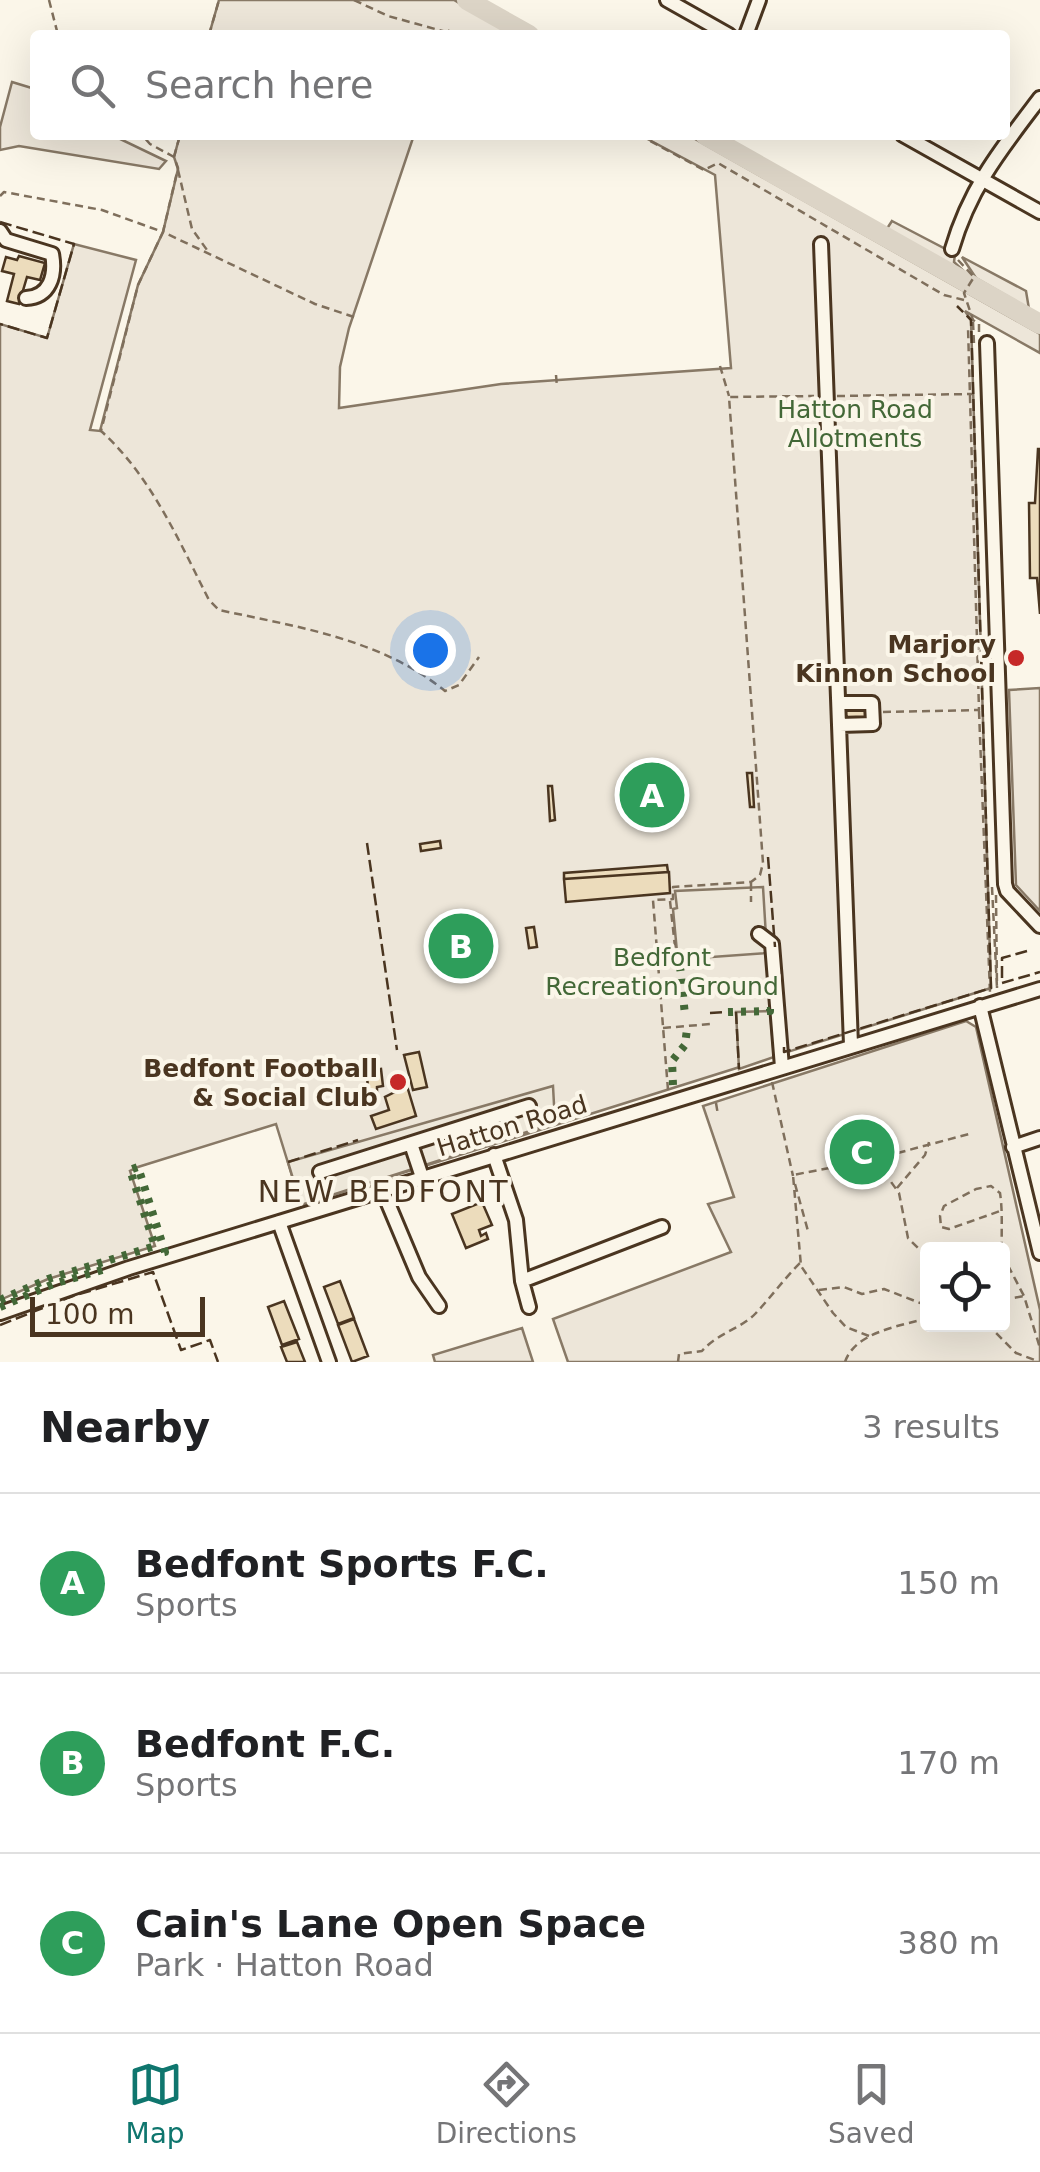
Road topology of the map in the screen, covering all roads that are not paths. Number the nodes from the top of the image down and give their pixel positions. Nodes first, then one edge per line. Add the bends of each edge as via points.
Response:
1 (666, 0) edge
2 (759, 0) edge
3 (720, 30) edge
4 (748, 30) edge
5 (1040, 98) edge
6 (1010, 138) edge
7 (913, 140) edge
8 (1009, 140) edge
9 (980, 179) junction
10 (1040, 212) edge
11 (0, 232) edge
12 (822, 244) dead end
13 (952, 249) road end
14 (26, 298) dead end
15 (987, 343) dead end
16 (840, 703) junction
17 (840, 726) junction
18 (1040, 926) edge
19 (759, 934) dead end
20 (1040, 989) edge
21 (986, 1004) junction
22 (851, 1045) junction
23 (775, 1069) junction
24 (529, 1106) dead end
25 (1040, 1138) edge
26 (411, 1144) junction
27 (1012, 1147) junction
28 (494, 1155) junction
29 (320, 1172) dead end
30 (422, 1176) junction
31 (382, 1190) junction
32 (279, 1222) junction
33 (662, 1227) dead end
34 (1040, 1253) edge
35 (522, 1281) junction
36 (438, 1306) dead end
37 (529, 1307) dead end
38 (0, 1314) edge
39 (329, 1362) edge

1 - 3 street
2 - 4 street
5 - 6 street
7 - 9 street
8 - 9 street
9 - 10 street
9 - 13 street
11 - 14 street via 6,240 52,254 48,286
12 - 16 street
15 - 18 street via 1005,884
16 - 17 street
16 - 17 street via 872,703 873,724
17 - 22 street
19 - 23 street via 772,944
20 - 21 street, Hatton Road
21 - 22 street, Hatton Road
21 - 27 street
22 - 23 street, Hatton Road
23 - 28 street, Hatton Road
24 - 26 street
25 - 27 street
26 - 29 street
26 - 30 street
27 - 34 street
28 - 30 street, Hatton Road
28 - 35 street via 516,1220
30 - 31 street, Hatton Road
31 - 32 street, Hatton Road
31 - 36 street
32 - 38 street, Hatton Road
32 - 39 street
33 - 35 street
35 - 37 street

